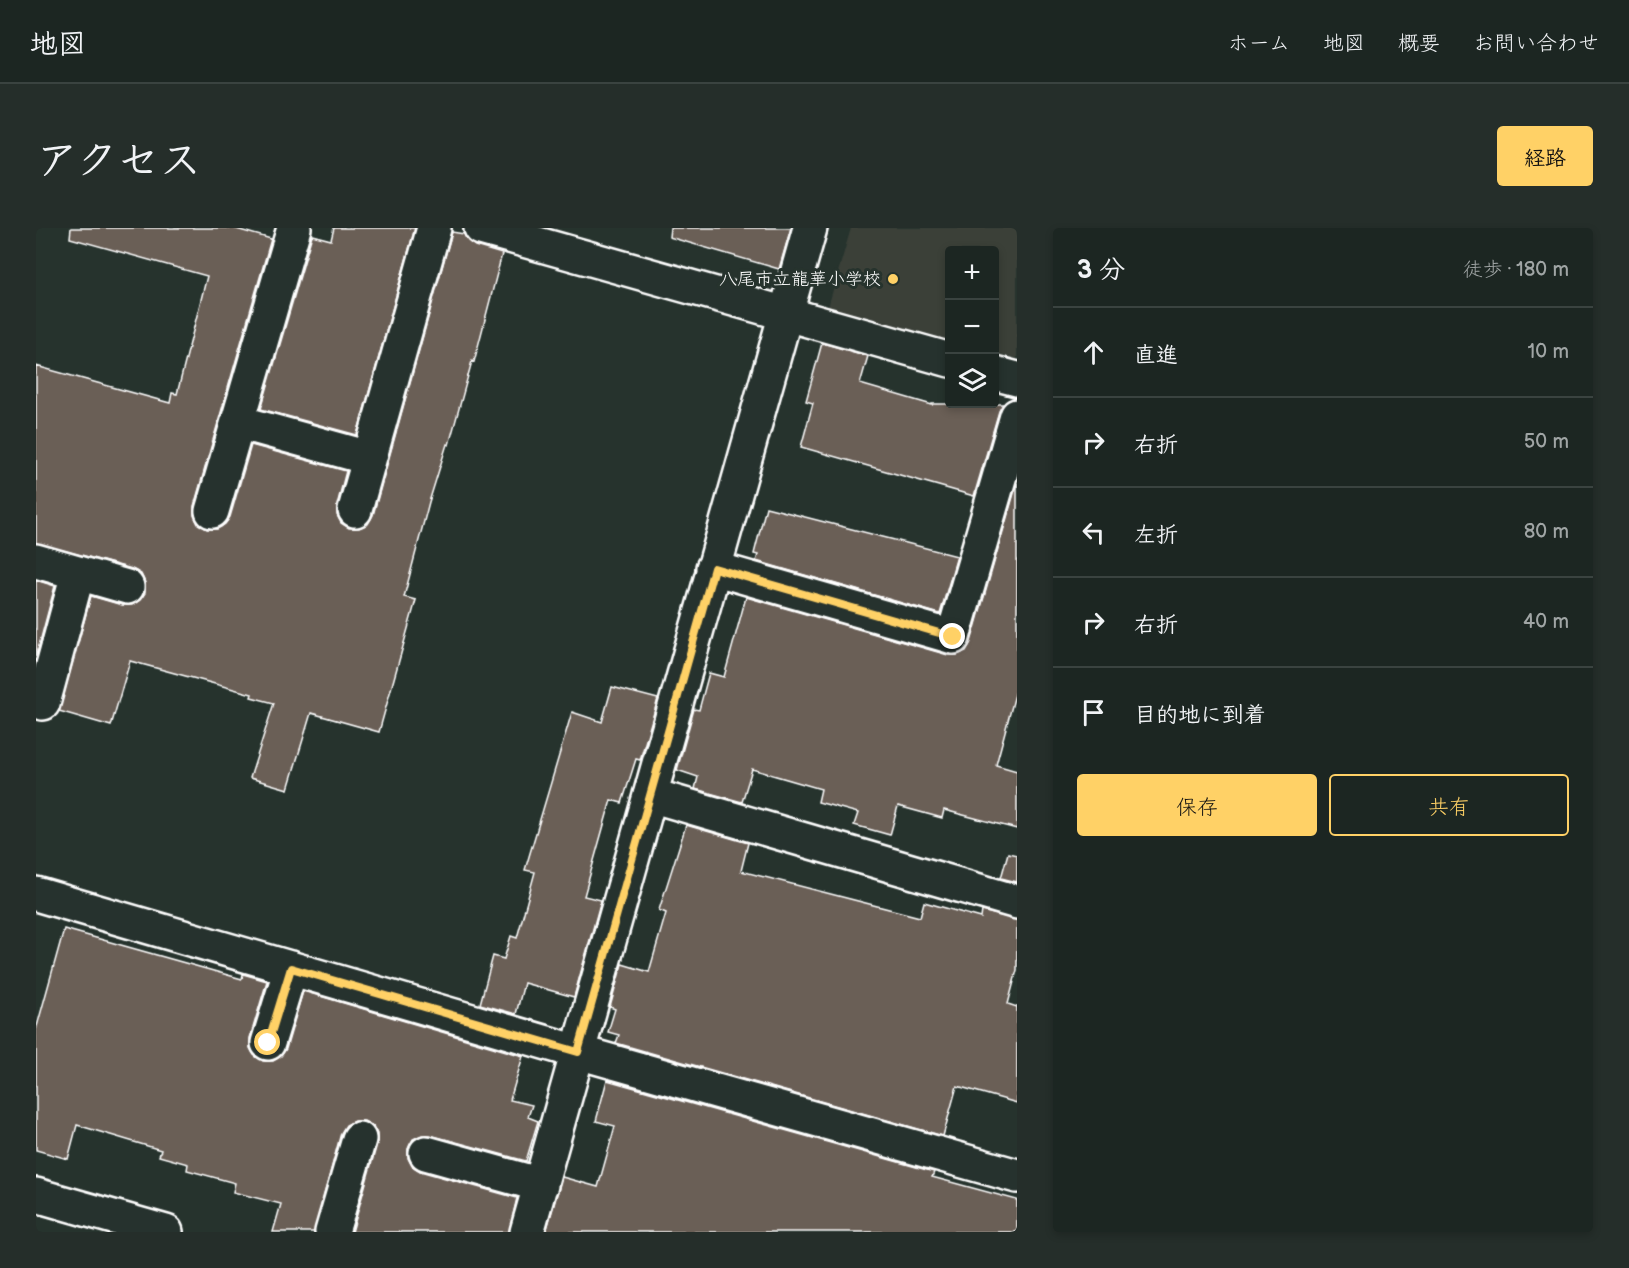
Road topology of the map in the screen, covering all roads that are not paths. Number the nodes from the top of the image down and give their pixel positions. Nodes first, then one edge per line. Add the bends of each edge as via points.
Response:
1 (294, 228) edge
2 (434, 228) edge
3 (481, 228) edge
4 (810, 228) edge
5 (527, 234) edge
6 (785, 314) junction
7 (945, 359) edge
8 (999, 374) edge
9 (1017, 379) edge
10 (1017, 416) edge
11 (238, 422) junction
12 (369, 458) junction
13 (355, 510) dead end
14 (212, 511) dead end
15 (36, 561) edge
16 (714, 568) junction
17 (78, 573) junction
18 (127, 586) dead end
19 (42, 703) dead end
20 (651, 795) junction
21 (36, 894) edge
22 (1017, 902) edge
23 (291, 968) junction
24 (268, 1043) dead end
25 (578, 1052) junction
26 (359, 1139) dead end
27 (426, 1153) dead end
28 (1017, 1176) edge
29 (541, 1185) junction
30 (36, 1195) edge
31 (166, 1232) edge
32 (332, 1232) edge
33 (527, 1232) edge

1 - 11 street
2 - 12 street
3 - 5 street
4 - 6 street
5 - 6 street
6 - 7 street
6 - 16 street
8 - 9 street
10 - 16 street via 953,637
11 - 12 street
11 - 14 street
12 - 13 street
15 - 17 street
16 - 20 street
17 - 18 street
17 - 19 street
20 - 22 street
20 - 25 street
21 - 23 street
23 - 24 street
23 - 25 street
25 - 28 street
25 - 29 street
26 - 32 street
27 - 29 street
29 - 33 street
30 - 31 street

